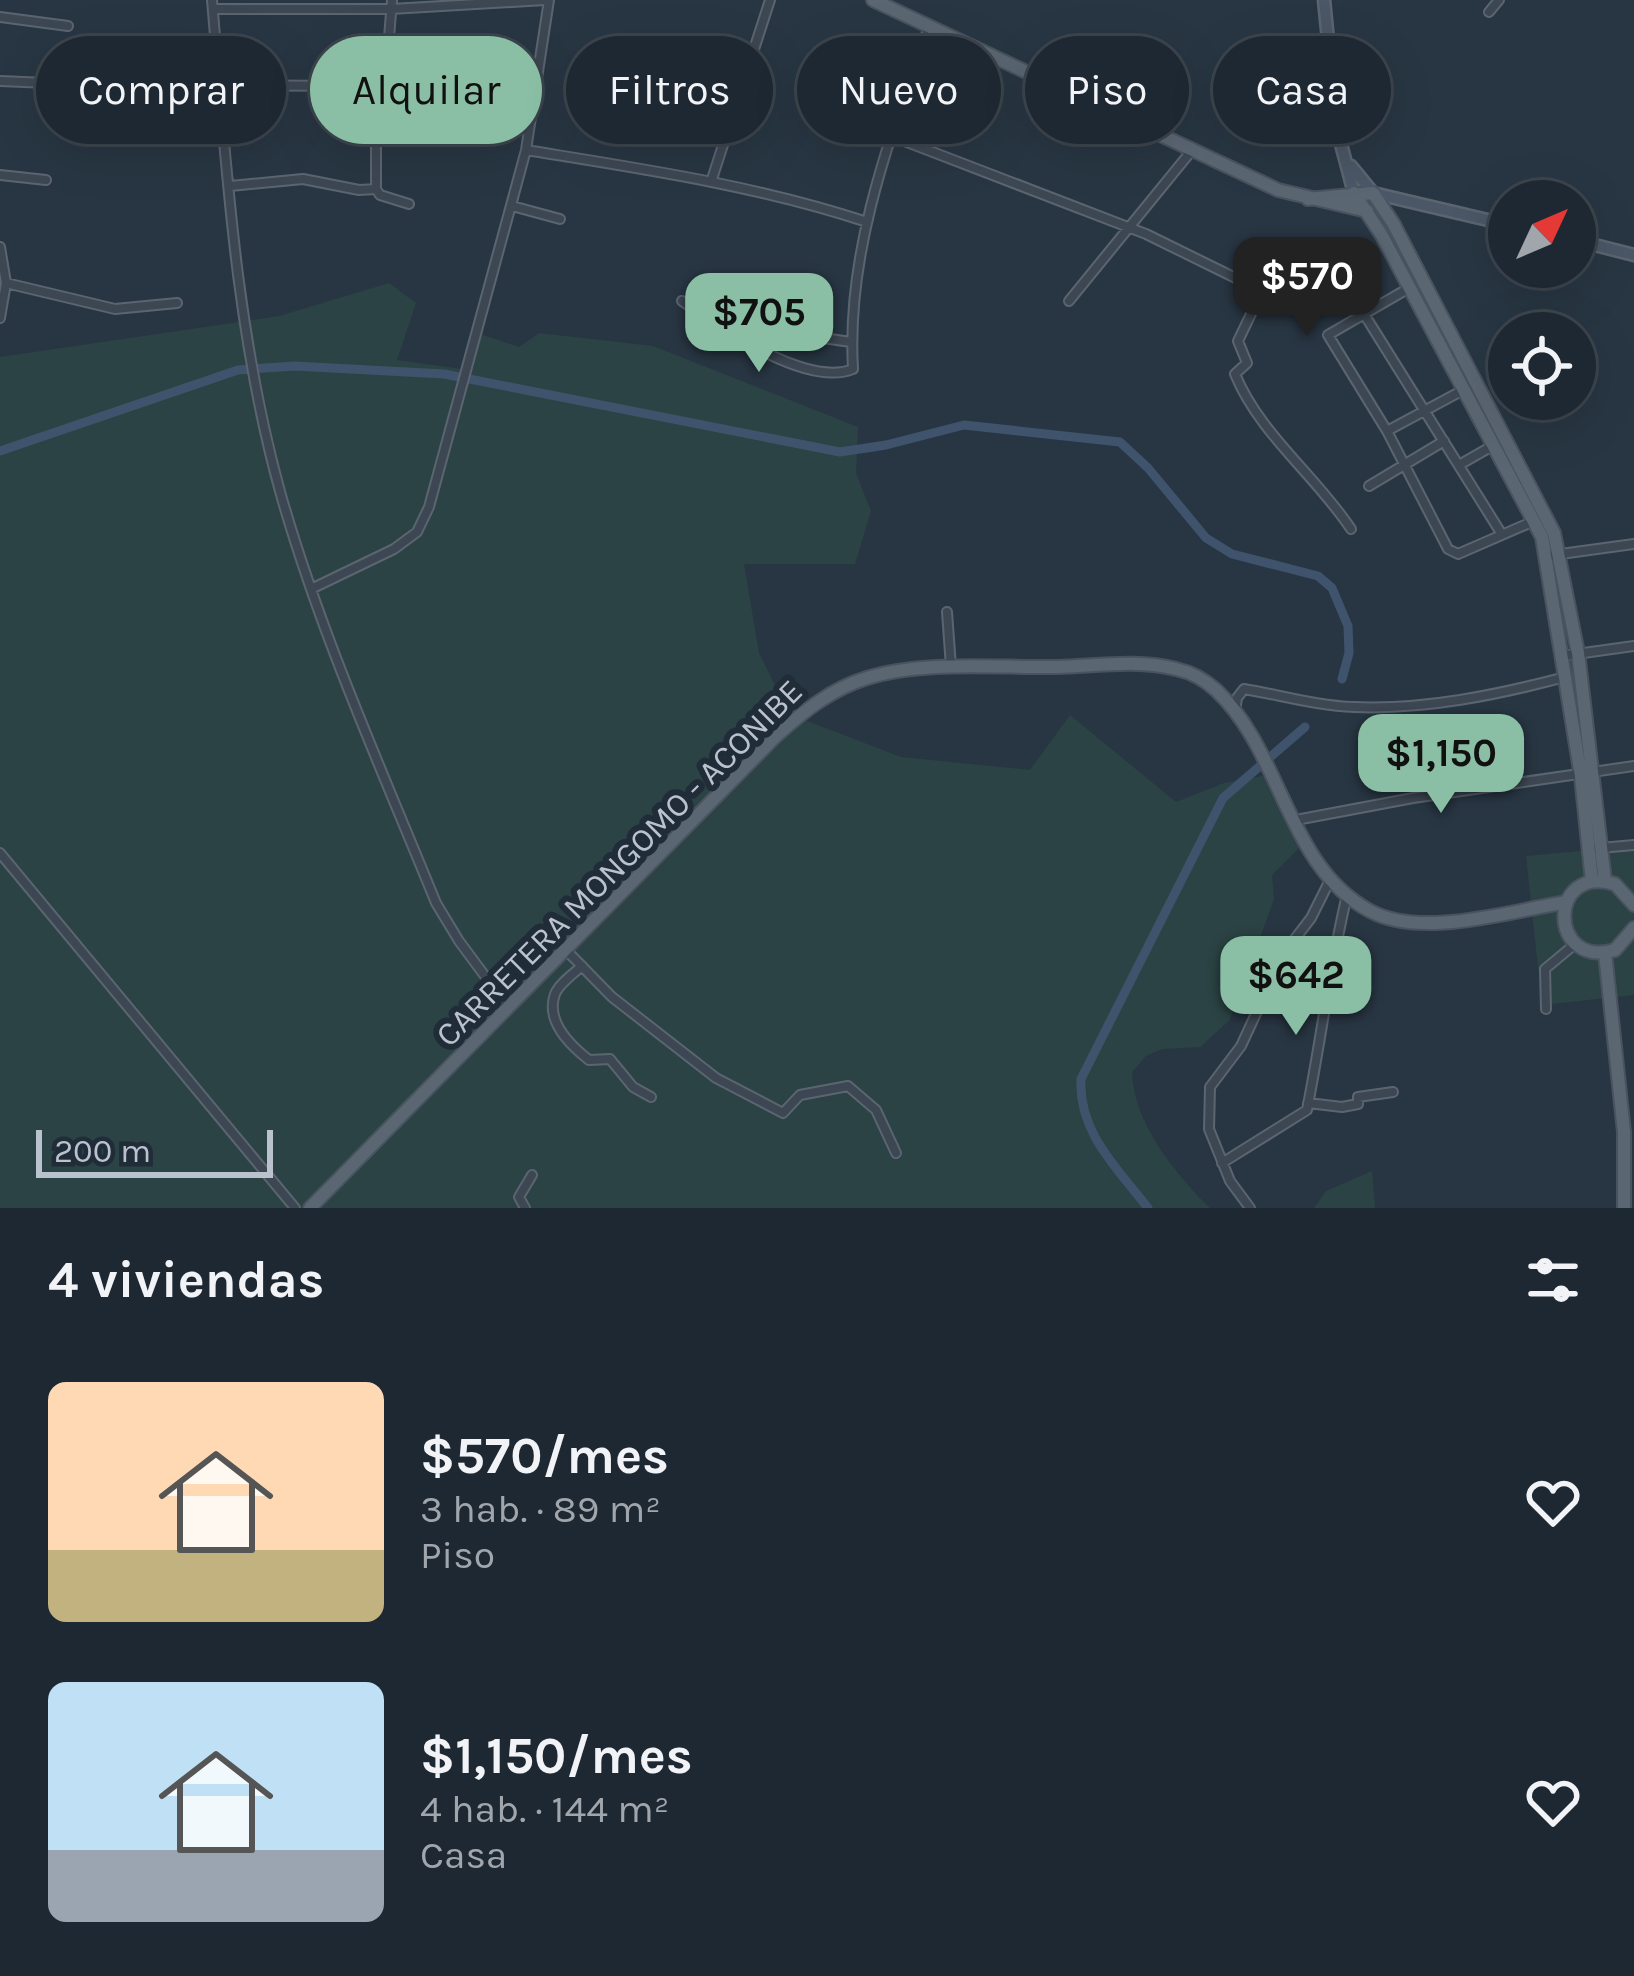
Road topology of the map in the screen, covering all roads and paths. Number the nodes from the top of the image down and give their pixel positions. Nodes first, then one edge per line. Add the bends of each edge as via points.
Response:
1 (547, 0) edge
2 (770, 0) edge
3 (873, 0) edge
4 (1324, 0) edge
5 (1499, 0) edge
6 (212, 4) edge
7 (392, 4) edge
8 (1490, 12) dead end
9 (0, 17) edge
10 (68, 26) dead end
11 (929, 26) junction
12 (216, 36) edge
13 (389, 36) edge
14 (926, 36) edge
15 (0, 81) edge
16 (36, 83) edge
17 (226, 144) edge
18 (376, 144) edge
19 (889, 144) edge
20 (912, 144) edge
21 (1193, 149) junction
22 (526, 150) junction
23 (1346, 158) junction
24 (0, 175) edge
25 (712, 179) junction
26 (46, 180) dead end
27 (230, 186) junction
28 (376, 189) junction
29 (1354, 193) junction
30 (1373, 194) junction
31 (1308, 199) junction
32 (410, 204) dead end
33 (512, 206) junction
34 (1425, 206) junction
35 (1364, 210) junction
36 (1388, 214) junction
37 (560, 219) dead end
38 (1488, 220) edge
39 (867, 222) junction
40 (1130, 228) junction
41 (1596, 245) edge
42 (0, 247) edge
43 (1634, 254) edge
44 (6, 283) junction
45 (1409, 288) junction
46 (682, 301) dead end
47 (1069, 301) dead end
48 (177, 303) dead end
49 (759, 314) dead end
50 (1364, 314) junction
51 (0, 319) edge
52 (851, 342) junction
53 (1478, 383) junction
54 (1464, 390) junction
55 (1425, 410) junction
56 (1387, 431) junction
57 (1444, 441) junction
58 (1500, 441) junction
59 (1405, 465) junction
60 (1459, 465) junction
61 (1369, 486) dead end
62 (1540, 517) junction
63 (1351, 529) dead end
64 (1501, 533) junction
65 (1634, 544) edge
66 (1552, 555) junction
67 (311, 589) junction
68 (947, 612) dead end
69 (1634, 646) edge
70 (1578, 653) junction
71 (1562, 656) junction
72 (951, 669) junction
73 (1566, 677) junction
74 (1235, 714) junction
75 (1634, 766) edge
76 (1587, 775) junction
77 (1296, 820) junction
78 (1634, 844) edge
79 (1595, 848) junction
80 (0, 853) edge
81 (1331, 878) junction
82 (1599, 881) junction
83 (1347, 896) junction
84 (1634, 905) edge
85 (1565, 908) junction
86 (1634, 928) edge
87 (1575, 944) junction
88 (565, 949) junction
89 (1605, 953) junction
90 (582, 966) junction
91 (508, 1007) junction
92 (1546, 1010) dead end
93 (1393, 1092) dead end
94 (651, 1097) dead end
95 (1308, 1103) junction
96 (896, 1154) dead end
97 (1222, 1163) junction
98 (532, 1175) dead end
99 (295, 1208) edge
100 (310, 1208) edge
101 (525, 1208) edge
102 (1250, 1208) edge
103 (1624, 1208) edge

1 - 7 street
1 - 22 street
2 - 25 street
3 - 11 main road
4 - 23 street
5 - 8 street
6 - 7 street
6 - 12 street
7 - 13 street
9 - 10 street
11 - 14 street
11 - 21 main road
15 - 16 street
17 - 27 street
18 - 28 street
19 - 39 street
20 - 40 street
21 - 31 main road
21 - 40 street
22 - 25 street
22 - 33 street
23 - 29 street
23 - 30 street
24 - 26 street
25 - 39 street
27 - 28 street via 303,179
27 - 67 street via 256,389
28 - 32 street
29 - 30 main road
29 - 31 main road
29 - 35 main road
30 - 34 street
30 - 36 main road
31 - 35 main road
33 - 37 street
33 - 67 street via 417,532
34 - 36 street
34 - 38 street
35 - 36 main road
35 - 45 main road
36 - 53 main road
39 - 52 street
40 - 47 street
40 - 63 street via 1262,291 1238,340 1247,363 1235,374 1267,427
41 - 43 street
42 - 44 street
44 - 48 street via 116,309
44 - 51 street
45 - 50 street
45 - 54 main road
46 - 52 street via 771,357 825,372 853,369
49 - 52 street
50 - 55 street
50 - 56 street via 1328,335
53 - 54 street
53 - 58 main road
54 - 55 street
54 - 58 main road
55 - 56 street
55 - 57 street
56 - 59 street
57 - 59 street
57 - 60 street
58 - 60 street
58 - 62 main road
59 - 61 street
59 - 64 street via 1448,549 1458,554
60 - 64 street
62 - 64 street
62 - 66 main road
65 - 66 street
66 - 70 main road
66 - 71 main road
67 - 91 street via 436,902
68 - 72 street
69 - 70 street
70 - 71 street
70 - 76 main road
71 - 73 main road
72 - 74 main road, CARRETERA MONGOMO - ACONIBE via 1164,667 1212,686
72 - 88 main road, CARRETERA MONGOMO - ACONIBE via 868,677 808,707
73 - 74 street via 1399,707 1244,689
73 - 76 main road
74 - 77 main road, CARRETERA MONGOMO - ACONIBE
75 - 76 street
76 - 77 street
76 - 79 main road
77 - 81 main road, CARRETERA MONGOMO - ACONIBE
78 - 79 street
79 - 82 main road
80 - 99 street
81 - 83 main road, CARRETERA MONGOMO - ACONIBE
81 - 97 street via 1283,953 1241,1046 1210,1087 1209,1129
82 - 84 main road via 1623,889
82 - 85 main road via 1577,888
83 - 85 main road, CARRETERA MONGOMO - ACONIBE via 1418,925
83 - 95 street
85 - 87 main road
86 - 89 main road
87 - 89 main road
87 - 92 street via 1545,969
88 - 90 street
88 - 91 main road, CARRETERA MONGOMO - ACONIBE
89 - 103 main road
90 - 94 street via 556,990 563,1037 589,1060 610,1059
90 - 96 street via 716,1078 783,1113 800,1094 848,1086 876,1110
91 - 100 main road, CARRETERA MONGOMO - ACONIBE
93 - 95 street via 1347,1106
95 - 97 street via 1304,1114
97 - 102 street
98 - 101 street via 519,1197

